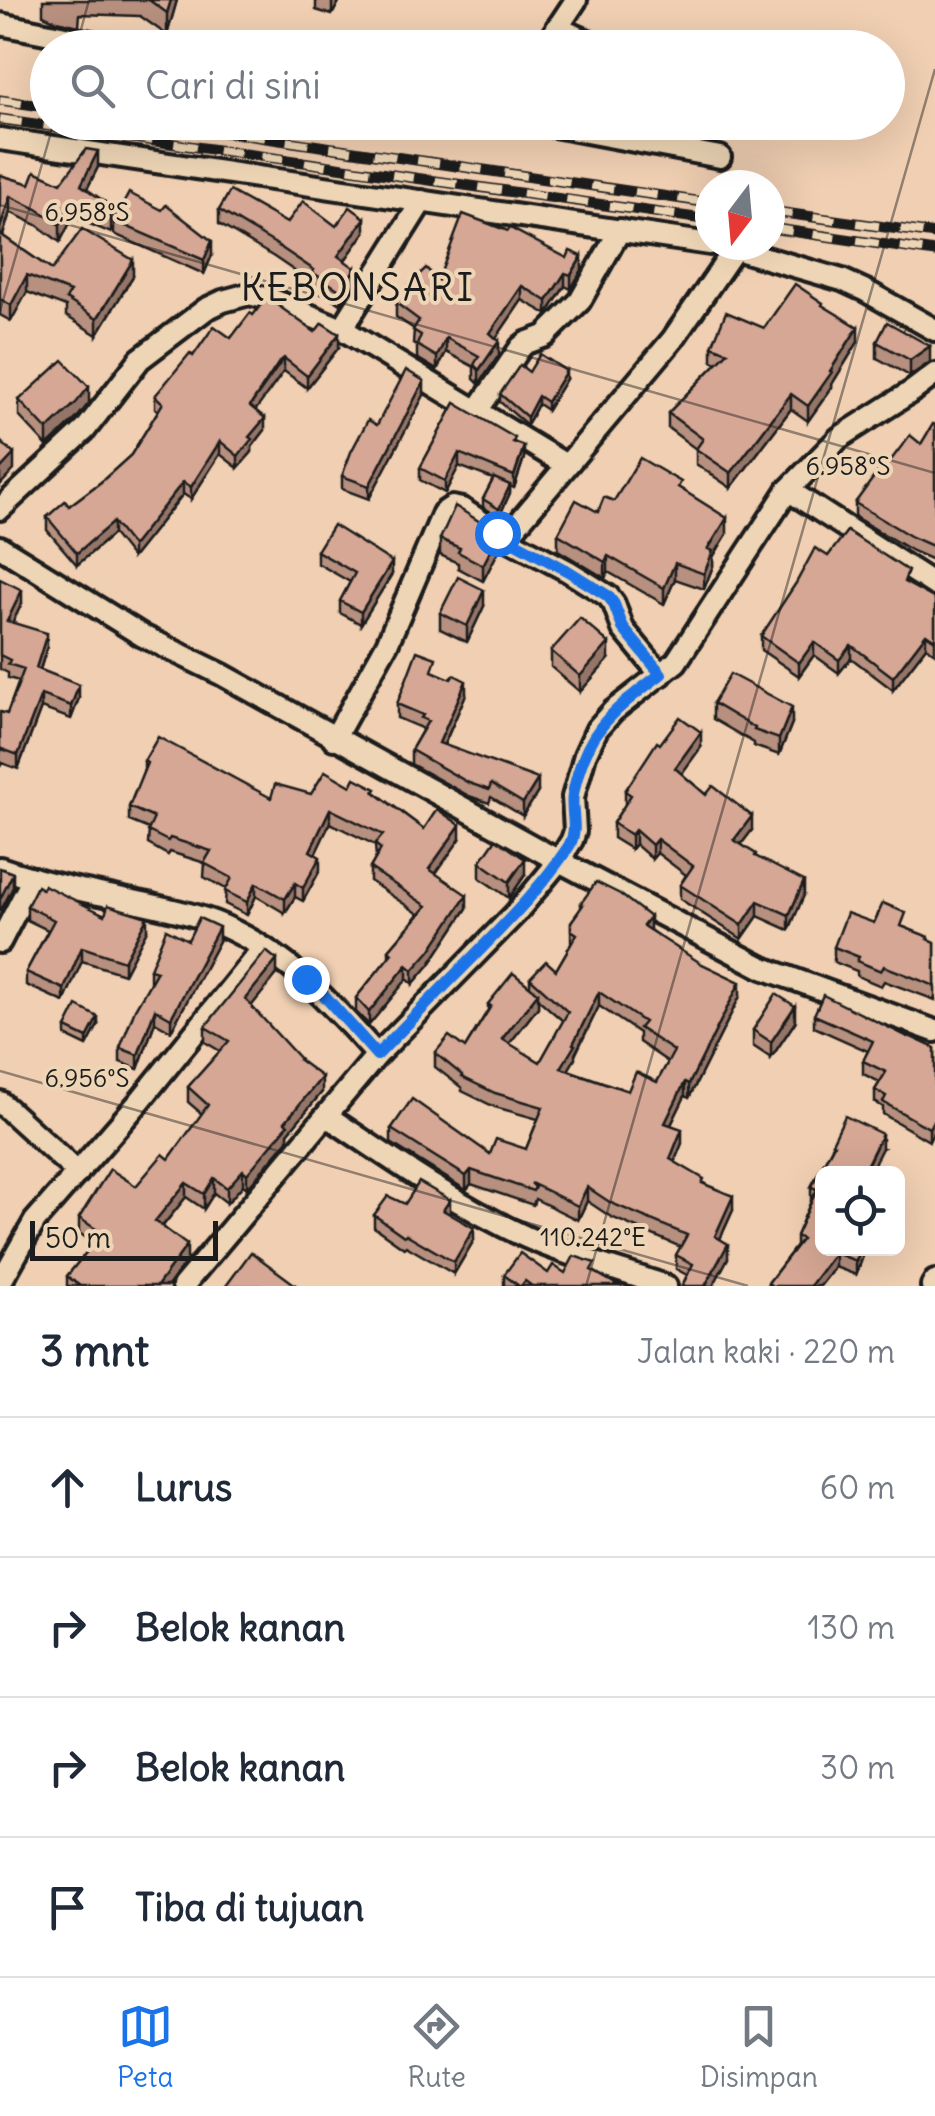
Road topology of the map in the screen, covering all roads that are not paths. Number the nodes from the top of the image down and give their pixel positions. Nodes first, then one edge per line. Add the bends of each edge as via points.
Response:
1 (576, 0) edge
2 (0, 24) edge
3 (557, 28) joint
4 (30, 30) edge
5 (562, 30) edge
6 (0, 138) edge
7 (629, 140) edge
8 (720, 157) dead end
9 (422, 201) junction
10 (620, 230) junction
11 (695, 242) edge
12 (720, 260) edge
13 (775, 260) edge
14 (342, 329) junction
15 (935, 330) edge
16 (935, 374) edge
17 (477, 412) junction
18 (566, 465) junction
19 (788, 490) junction
20 (0, 510) edge
21 (506, 538) junction
22 (0, 547) edge
23 (935, 585) edge
24 (661, 674) junction
25 (334, 738) junction
26 (559, 860) junction
27 (0, 868) edge
28 (34, 878) junction
29 (0, 942) edge
30 (263, 948) junction
31 (935, 1031) edge
32 (377, 1055) junction
33 (0, 1102) edge
34 (327, 1116) junction
35 (78, 1172) junction
36 (0, 1283) edge
37 (183, 1286) edge
38 (666, 1286) edge

1 - 3 street
2 - 4 street
3 - 5 street
6 - 9 street
7 - 8 street
9 - 10 street
9 - 14 street
10 - 11 street
10 - 17 street via 580,301 545,336 521,347
12 - 18 street via 673,339
13 - 15 street via 842,280
14 - 17 street
14 - 20 street via 249,294 223,301 140,359 101,413
16 - 19 street via 839,438
17 - 18 street
18 - 21 street
19 - 23 street
19 - 24 street via 676,662
21 - 24 street via 608,596 623,628
21 - 25 street via 462,509 443,513 387,644
22 - 25 street via 143,636
24 - 26 street via 597,730 572,797 575,831
25 - 26 street
26 - 31 street via 763,968
26 - 32 street
27 - 28 street
28 - 29 street
28 - 30 street via 197,917
30 - 32 street via 322,993
30 - 35 street
32 - 34 street
33 - 35 street
34 - 37 street
34 - 38 street via 506,1227
35 - 36 street via 35,1221

